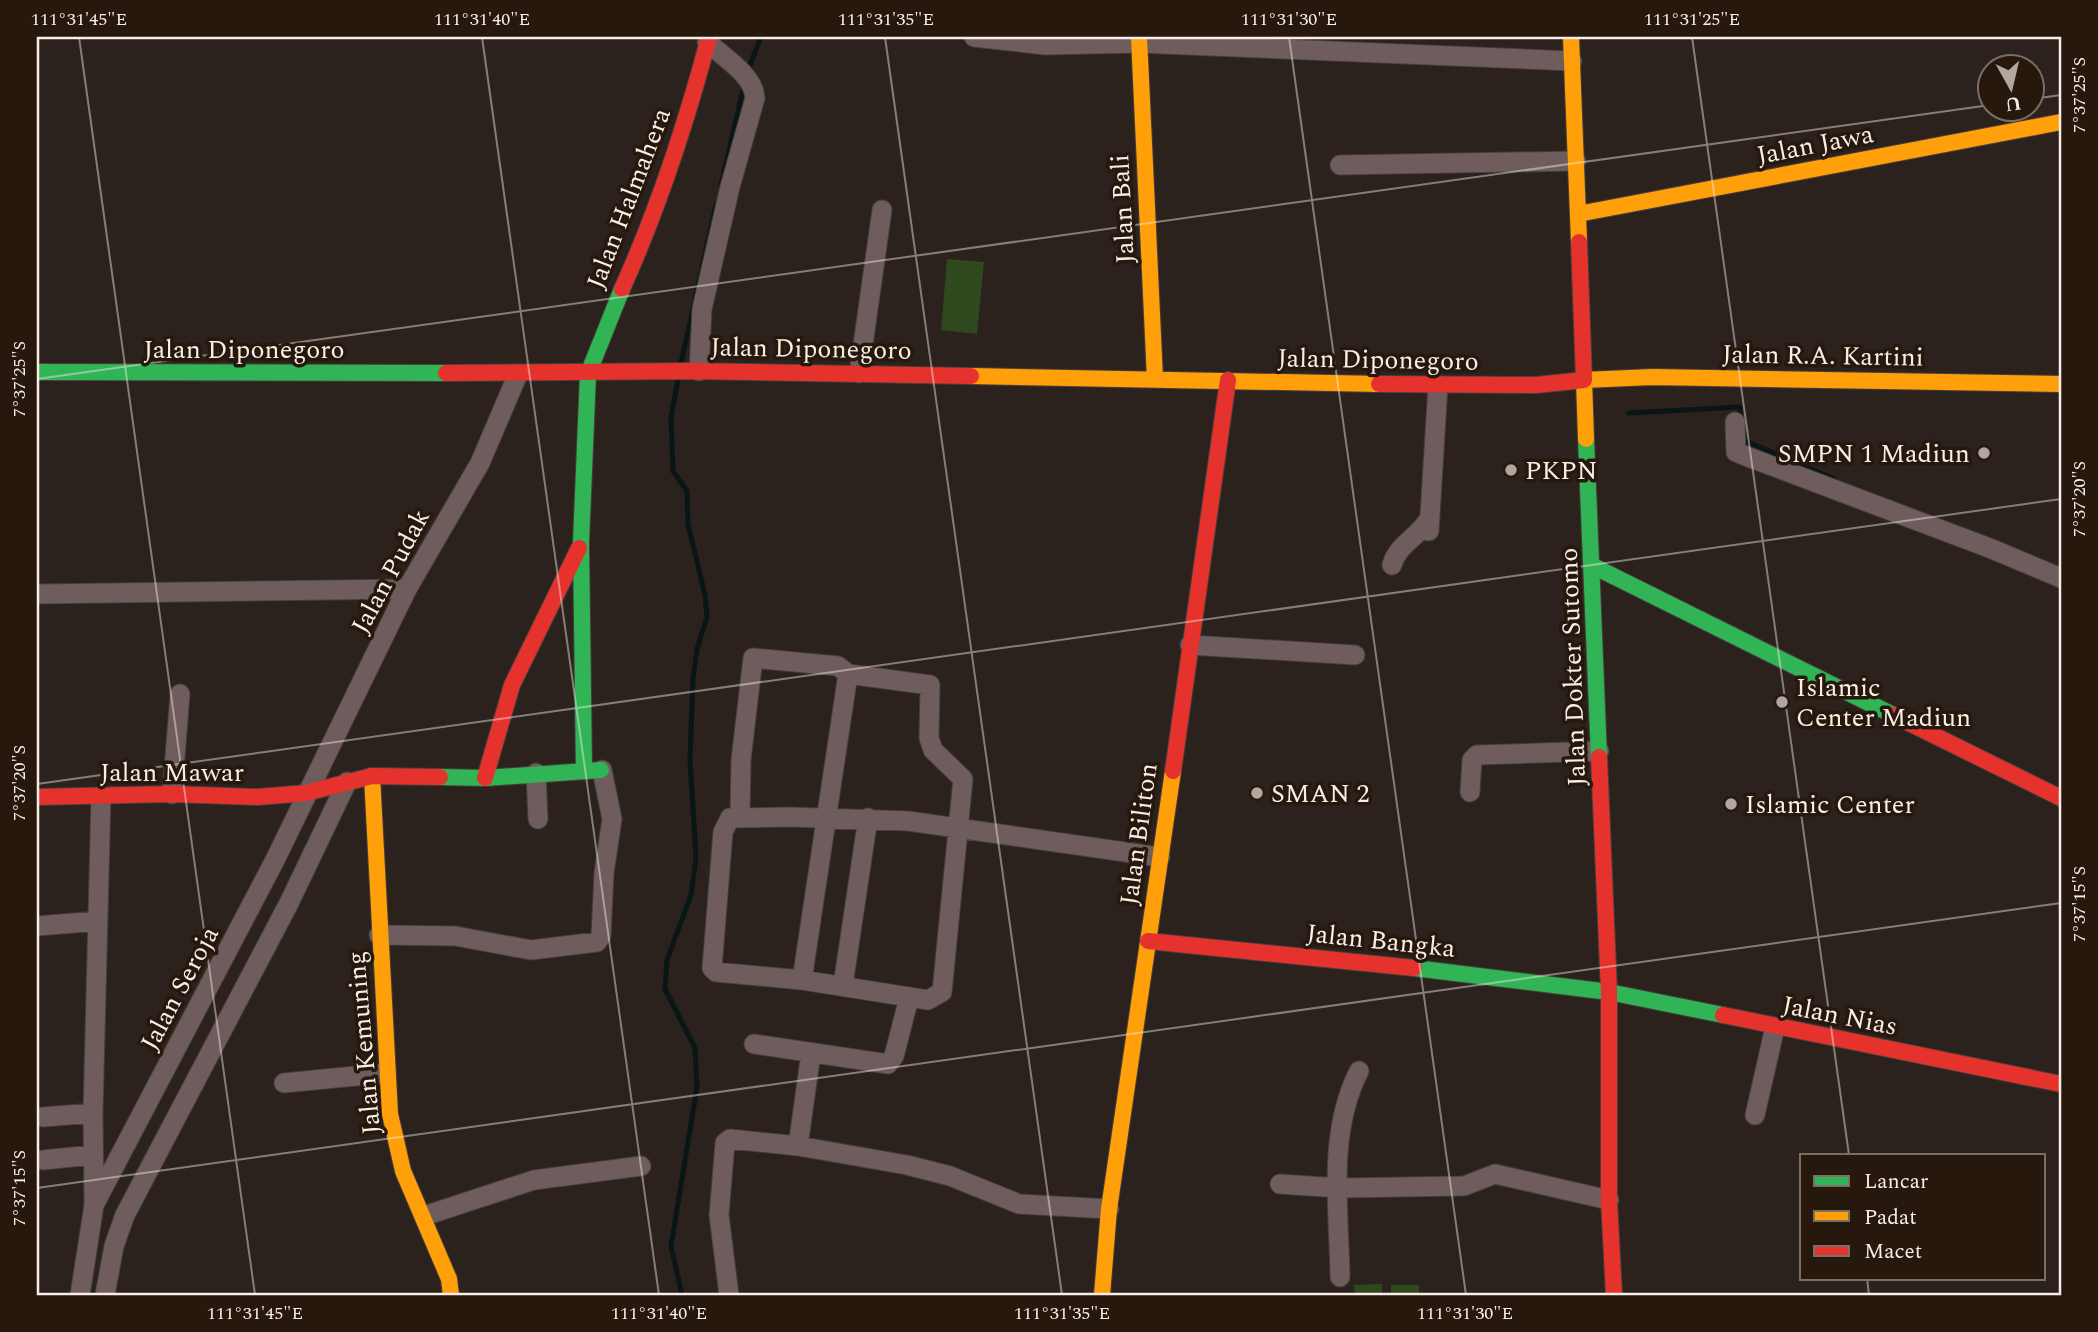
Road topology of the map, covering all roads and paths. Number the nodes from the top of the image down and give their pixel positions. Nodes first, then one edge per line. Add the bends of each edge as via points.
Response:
1 (974, 37) edge
2 (1571, 37) edge
3 (708, 39) edge
4 (1139, 40) edge
5 (1572, 61) junction
6 (2061, 122) edge
7 (1576, 161) junction
8 (1340, 164) dead end
9 (882, 210) dead end
10 (1578, 214) junction
11 (695, 371) junction
12 (37, 372) edge
13 (859, 373) junction
14 (518, 374) junction
15 (588, 374) junction
16 (1155, 379) junction
17 (1228, 380) junction
18 (1584, 380) junction
19 (2061, 384) edge
20 (1438, 385) junction
21 (1735, 422) dead end
22 (582, 543) junction
23 (1392, 565) dead end
24 (1593, 566) junction
25 (2061, 578) edge
26 (407, 589) junction
27 (37, 594) edge
28 (1190, 645) junction
29 (1354, 655) dead end
30 (848, 674) junction
31 (180, 694) dead end
32 (1599, 751) junction
33 (593, 770) junction
34 (536, 773) junction
35 (372, 776) junction
36 (485, 778) junction
37 (347, 782) junction
38 (1470, 792) dead end
39 (306, 793) junction
40 (172, 794) junction
41 (101, 796) junction
42 (37, 797) edge
43 (2061, 799) edge
44 (740, 816) junction
45 (826, 818) junction
46 (868, 818) junction
47 (538, 819) dead end
48 (959, 826) junction
49 (1160, 858) junction
50 (98, 920) junction
51 (37, 926) edge
52 (379, 934) junction
53 (1148, 941) junction
54 (802, 980) junction
55 (843, 985) junction
56 (1609, 992) junction
57 (909, 998) junction
58 (1774, 1027) junction
59 (754, 1044) dead end
60 (811, 1053) junction
61 (1359, 1071) dead end
62 (386, 1073) junction
63 (284, 1083) dead end
64 (2061, 1084) edge
65 (93, 1113) junction
66 (1755, 1115) dead end
67 (43, 1117) dead end
68 (798, 1146) junction
69 (92, 1155) junction
70 (43, 1160) dead end
71 (641, 1166) dead end
72 (1280, 1184) dead end
73 (1339, 1188) junction
74 (1609, 1200) junction
75 (94, 1205) junction
76 (1109, 1209) junction
77 (424, 1216) junction
78 (1340, 1277) dead end
79 (80, 1295) edge
80 (105, 1295) edge
81 (451, 1295) edge
82 (729, 1295) edge
83 (1102, 1295) edge
84 (1614, 1295) edge

1 - 4 street via 1045,45
2 - 5 main road, Jalan Dokter Sutomo
3 - 11 street via 745,76 755,89 755,98 702,309
3 - 15 main road, Jalan Halmahera via 654,218
4 - 5 street
4 - 16 main road, Jalan Bali
5 - 7 main road, Jalan Dokter Sutomo
6 - 10 main road, Jalan Jawa
7 - 8 street
7 - 10 main road, Jalan Dokter Sutomo
9 - 13 street
10 - 18 main road, Jalan Dokter Sutomo
11 - 13 main road, Jalan Diponegoro
11 - 15 main road, Jalan Diponegoro
12 - 14 main road, Jalan Diponegoro
13 - 16 main road, Jalan Diponegoro
14 - 15 main road, Jalan Diponegoro
14 - 26 street, Jalan Pudak via 480,463
15 - 22 main road, Jalan Halmahera
16 - 17 main road, Jalan Diponegoro
17 - 20 main road, Jalan Diponegoro
17 - 28 main road, Jalan Biliton
18 - 19 main road, Jalan R.A. Kartini via 1652,377
18 - 20 main road, Jalan Diponegoro
18 - 24 main road, Jalan Dokter Sutomo
20 - 23 street via 1429,524 1398,550
21 - 25 street via 1736,452
22 - 33 main road, Jalan Halmahera
22 - 36 main road via 512,684
24 - 32 main road, Jalan Dokter Sutomo
24 - 43 main road
26 - 27 street
26 - 39 street, Jalan Pudak
28 - 29 street
28 - 49 main road, Jalan Biliton
30 - 44 street via 838,666 751,659
30 - 45 street
30 - 48 street via 930,685 933,750 963,779
31 - 40 street
32 - 38 street via 1477,755 1472,760
32 - 56 main road, Jalan Dokter Sutomo
33 - 34 main road, Jalan Mawar
33 - 52 street via 612,819 597,942 531,950 455,936
34 - 36 main road, Jalan Mawar
34 - 47 street
35 - 36 main road, Jalan Mawar
35 - 37 main road, Jalan Mawar
35 - 52 main road, Jalan Kemuning
37 - 39 main road, Jalan Mawar
37 - 80 street via 289,903 125,1215
39 - 40 main road, Jalan Mawar via 258,797
39 - 75 street, Jalan Seroja
40 - 41 main road, Jalan Mawar
41 - 42 main road, Jalan Mawar
41 - 50 street
44 - 45 street
44 - 54 street via 730,818 723,832 712,968
45 - 46 street
45 - 54 street
46 - 48 street
46 - 55 street
48 - 49 street
48 - 57 street via 942,992 928,1000
49 - 53 main road, Jalan Biliton
50 - 51 street
50 - 65 street
52 - 62 main road, Jalan Kemuning
53 - 56 main road, Jalan Bangka
53 - 76 main road, Jalan Biliton
54 - 55 street
55 - 57 street
56 - 58 main road, Jalan Nias
56 - 74 main road, Jalan Dokter Sutomo
57 - 60 street via 890,1063
58 - 64 main road, Jalan Nias
58 - 66 street
59 - 60 street
60 - 68 street
61 - 73 street via 1348,1093 1338,1135
62 - 63 street
62 - 77 main road, Jalan Kemuning via 403,1171
65 - 67 street
65 - 69 street
68 - 76 street via 924,1169 1019,1205
68 - 82 street via 736,1139 725,1143 719,1215
69 - 70 street
69 - 75 street
71 - 77 street via 534,1180
72 - 73 street
73 - 74 street via 1465,1186 1495,1174
73 - 78 street
74 - 84 main road, Jalan Dokter Sutomo
75 - 79 street
76 - 83 main road, Jalan Biliton
77 - 81 main road, Jalan Kemuning

